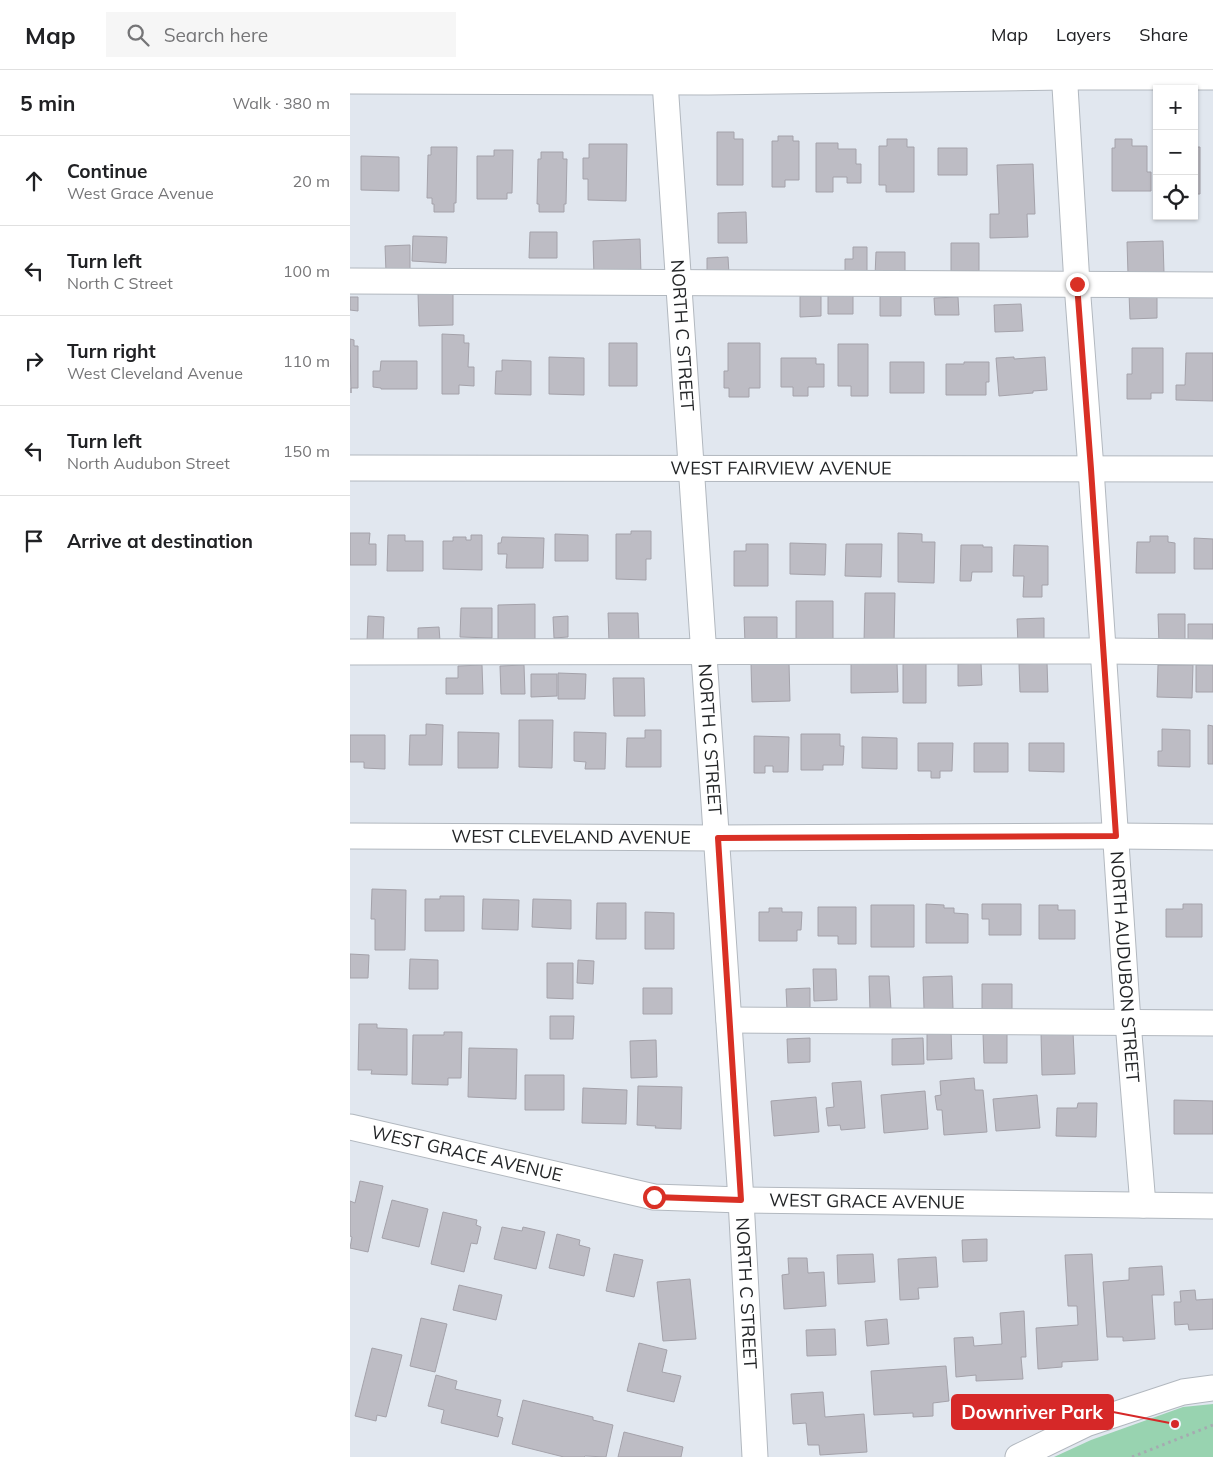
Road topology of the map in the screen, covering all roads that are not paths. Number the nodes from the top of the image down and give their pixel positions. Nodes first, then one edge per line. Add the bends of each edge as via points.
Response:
1 (1064, 73) edge
2 (709, 76) edge
3 (1213, 77) edge
4 (350, 81) edge
5 (666, 82) junction
6 (350, 281) edge
7 (679, 283) junction
8 (1077, 284) junction
9 (1213, 285) edge
10 (350, 468) edge
11 (692, 469) junction
12 (1091, 469) junction
13 (1213, 469) edge
14 (1104, 651) junction
15 (350, 652) edge
16 (704, 652) junction
17 (1213, 652) edge
18 (350, 836) edge
19 (1116, 836) junction
20 (1213, 837) edge
21 (718, 838) junction
22 (729, 1020) junction
23 (1128, 1022) junction
24 (1213, 1023) edge
25 (350, 1128) edge
26 (741, 1200) junction
27 (1142, 1205) junction
28 (1213, 1206) edge
29 (1213, 1388) edge
30 (755, 1457) edge
31 (1018, 1457) edge

1 - 2 street
1 - 3 street
1 - 8 street, NORTH AUDUBON STREET
2 - 5 street
4 - 5 street
5 - 7 street, NORTH C STREET
6 - 7 street
7 - 8 street
7 - 11 street, NORTH C STREET
8 - 9 street
8 - 12 street, NORTH AUDUBON STREET
10 - 11 street, WEST FAIRVIEW AVENUE
11 - 12 street, WEST FAIRVIEW AVENUE
11 - 16 street, NORTH C STREET
12 - 13 street, WEST FAIRVIEW AVENUE
12 - 14 street, NORTH AUDUBON STREET
14 - 16 street
14 - 17 street
14 - 19 street, NORTH AUDUBON STREET
15 - 16 street
16 - 21 street, NORTH C STREET
18 - 21 street, WEST CLEVELAND AVENUE
19 - 20 street, WEST CLEVELAND AVENUE
19 - 21 street, WEST CLEVELAND AVENUE
19 - 23 street, NORTH AUDUBON STREET
21 - 22 street, NORTH C STREET
22 - 23 street
22 - 26 street, NORTH C STREET
23 - 24 street
23 - 27 street, NORTH AUDUBON STREET
25 - 26 street, WEST GRACE AVENUE via 654,1197
26 - 27 street, WEST GRACE AVENUE
26 - 30 street, NORTH C STREET
27 - 28 street, WEST GRACE AVENUE
29 - 31 street via 1183,1392 1086,1424

